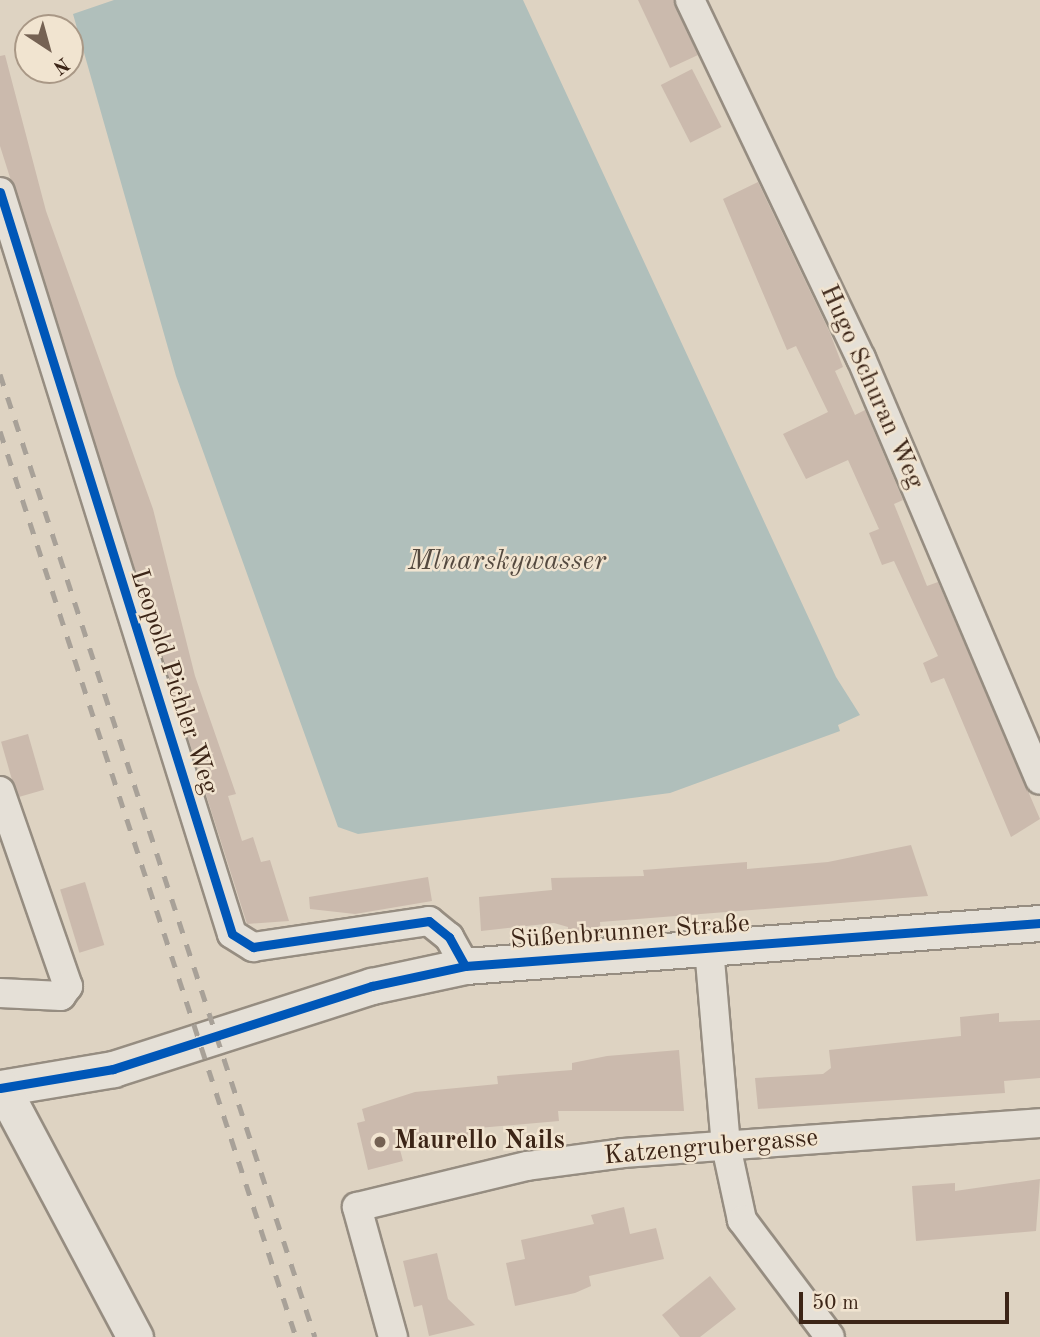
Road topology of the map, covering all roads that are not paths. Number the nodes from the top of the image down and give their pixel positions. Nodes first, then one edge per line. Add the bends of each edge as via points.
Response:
1 (690, 0) edge
2 (0, 192) edge
3 (1040, 780) edge
4 (0, 791) edge
5 (1040, 922) edge
6 (709, 948) junction
7 (465, 966) junction
8 (0, 993) edge
9 (2, 1089) edge
10 (1040, 1123) edge
11 (726, 1146) junction
12 (135, 1337) edge
13 (393, 1337) edge
14 (830, 1337) edge

1 - 3 street, Hugo Schuran Weg via 861,358
2 - 7 street, Leopold Pichler Weg via 232,934 253,947 429,921 449,937
4 - 8 street via 68,986 61,996
5 - 6 street, Süßenbrunner Straße
6 - 7 street, Süßenbrunner Straße
6 - 11 street
7 - 9 street, Süßenbrunner Straße via 372,986 113,1069
9 - 12 street
10 - 11 street, Katzengrubergasse
11 - 13 street, Katzengrubergasse via 527,1166 357,1207
11 - 14 street via 742,1220

